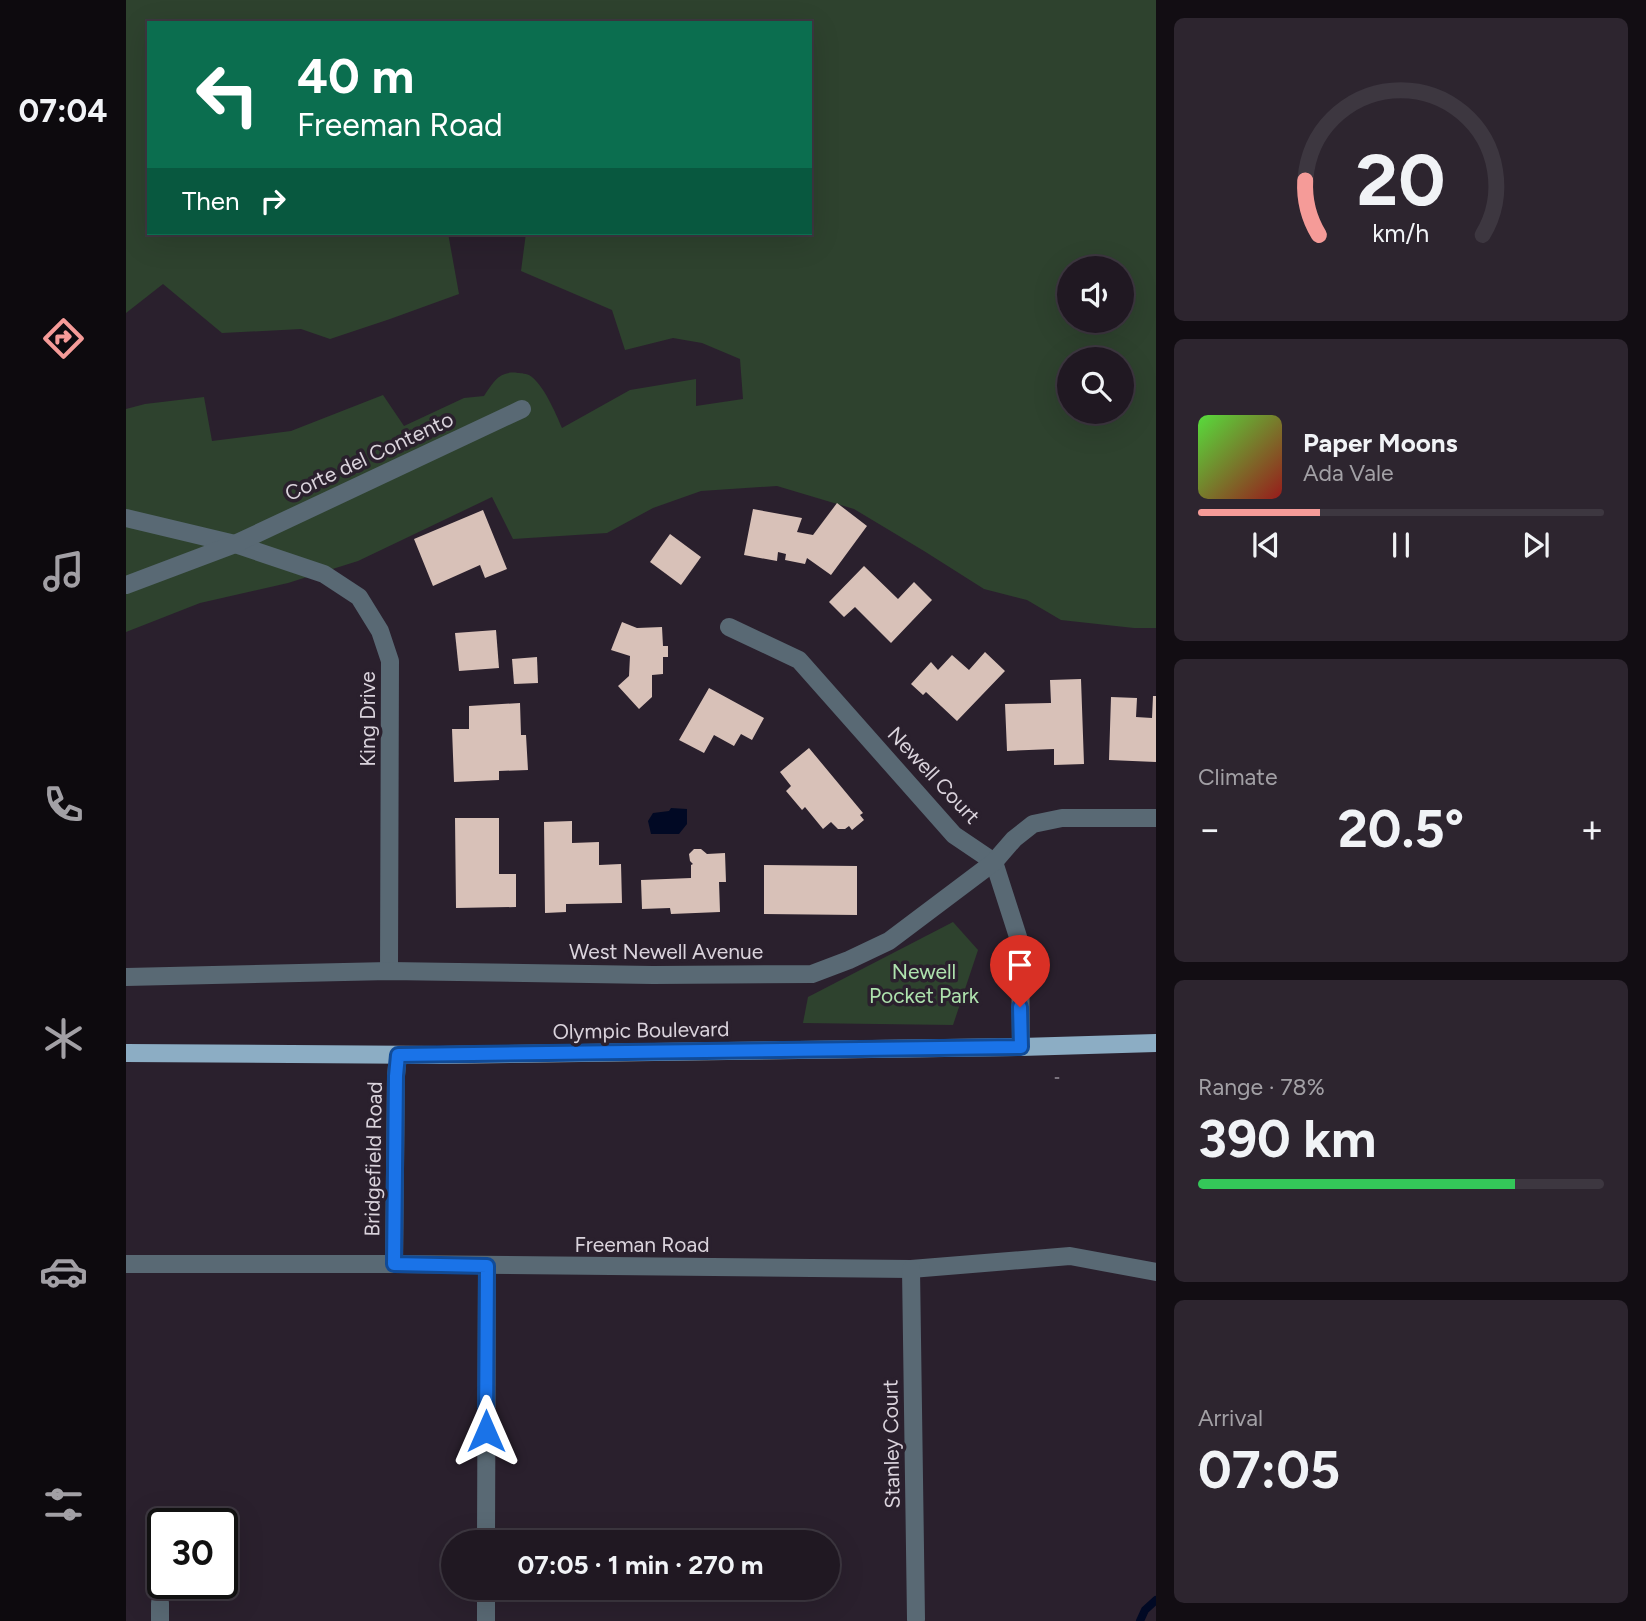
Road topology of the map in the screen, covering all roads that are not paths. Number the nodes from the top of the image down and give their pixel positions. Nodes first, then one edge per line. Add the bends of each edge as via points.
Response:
1 (522, 409) dead end
2 (126, 518) edge
3 (235, 544) junction
4 (126, 585) edge
5 (729, 627) dead end
6 (1156, 818) edge
7 (994, 862) junction
8 (389, 971) junction
9 (126, 976) edge
10 (1156, 1043) edge
11 (1021, 1047) junction
12 (126, 1053) edge
13 (398, 1055) junction
14 (126, 1264) edge
15 (394, 1264) junction
16 (487, 1266) junction
17 (911, 1269) junction
18 (1156, 1272) edge
19 (486, 1530) edge
20 (486, 1600) edge
21 (916, 1619) dead end
22 (485, 1621) edge

1 - 3 street, Corte del Contento
2 - 3 street, King Drive
3 - 4 street, Corte del Contento
3 - 8 street, King Drive via 324,573 359,597 380,631 390,661
5 - 7 street, Newell Court via 799,660 954,835
6 - 7 street, West Newell Avenue via 1062,818 1032,824
7 - 8 street, West Newell Avenue via 889,941 812,974
7 - 11 street via 1020,943
8 - 9 street, West Newell Avenue
10 - 11 main road, Olympic Boulevard
11 - 13 main road, Olympic Boulevard
12 - 13 main road, Olympic Boulevard
13 - 15 street, Bridgefield Road
14 - 15 street, Freeman Road
15 - 16 street, Freeman Road
16 - 17 street, Freeman Road
16 - 19 street
17 - 18 street, Freeman Road via 1070,1256
17 - 21 street, Stanley Court
20 - 22 street

